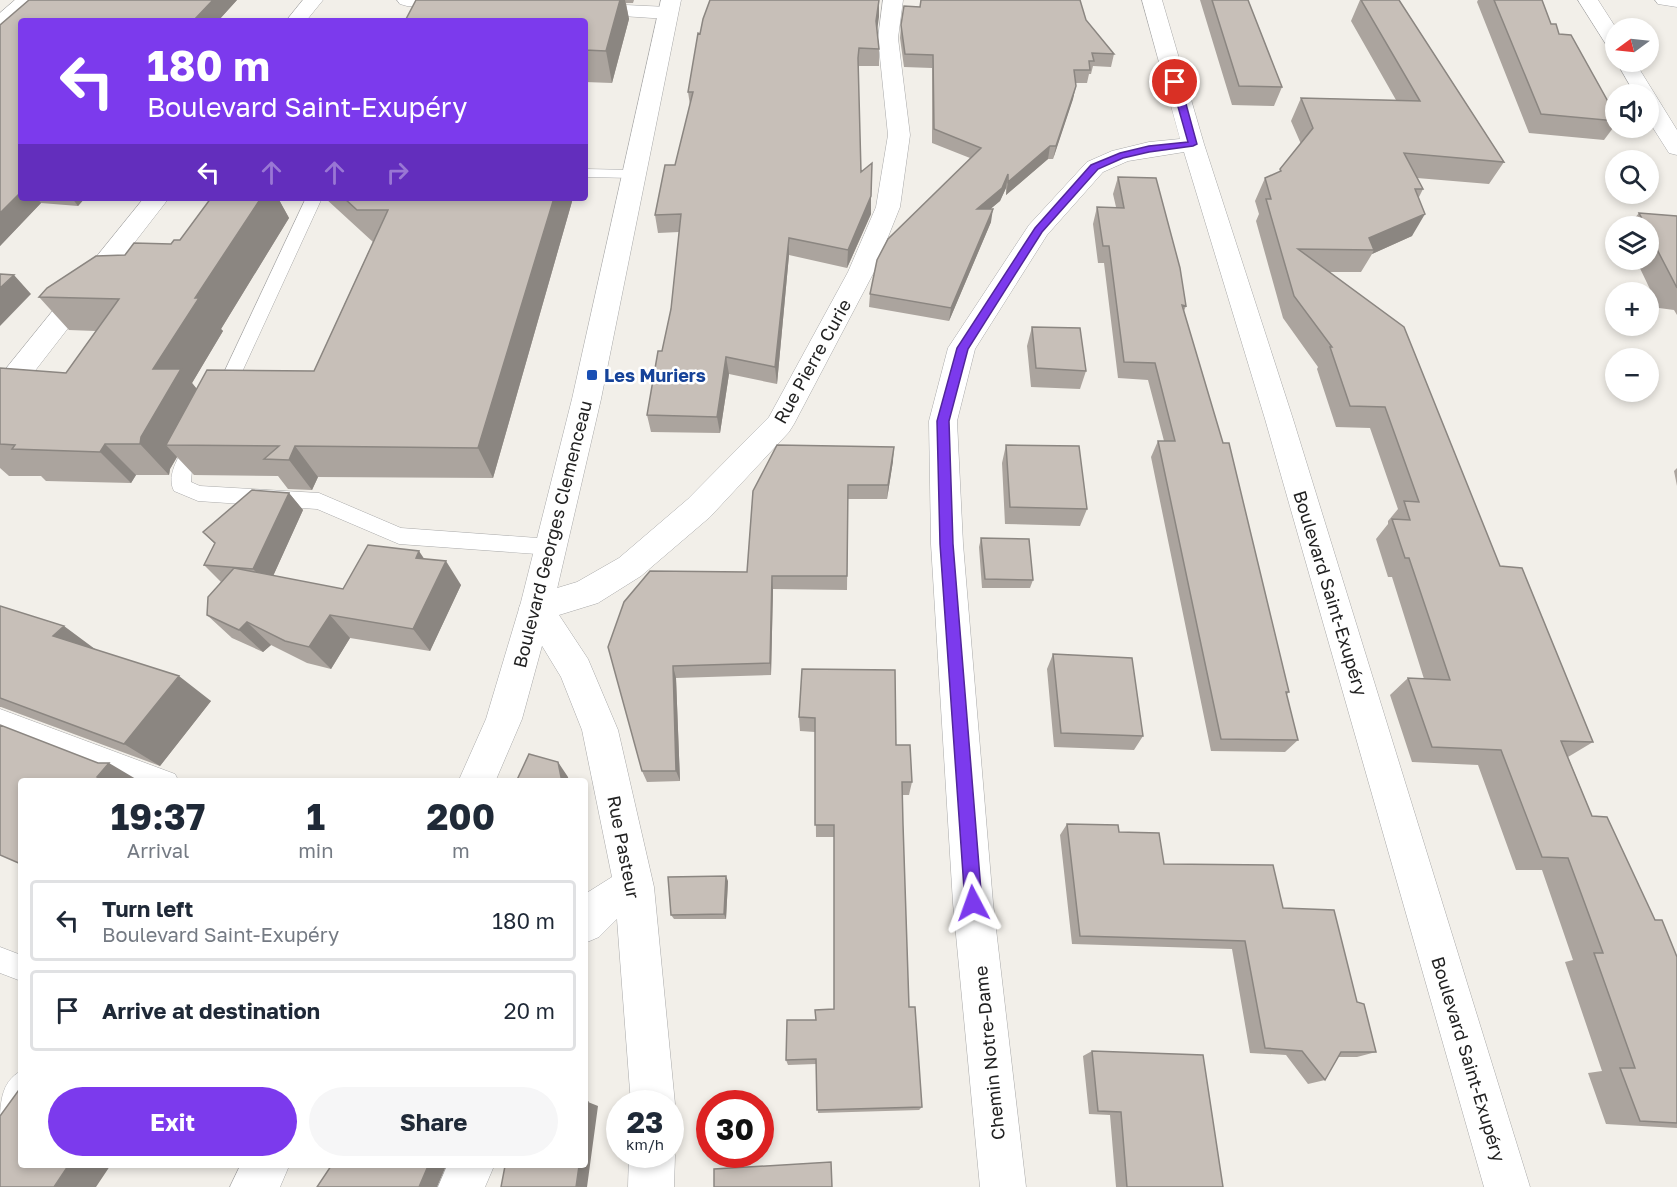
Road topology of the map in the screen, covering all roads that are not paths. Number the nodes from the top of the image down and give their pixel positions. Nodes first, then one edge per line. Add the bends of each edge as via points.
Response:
1 (26, 0) edge
2 (313, 0) edge
3 (407, 0) edge
4 (893, 0) edge
5 (1152, 0) edge
6 (1588, 0) edge
7 (1665, 0) edge
8 (1677, 1) edge
9 (478, 4) edge
10 (670, 6) edge
11 (561, 8) edge
12 (298, 18) edge
13 (0, 23) edge
14 (1605, 27) edge
15 (1659, 119) edge
16 (1193, 144) junction
17 (1677, 148) edge
18 (588, 173) edge
19 (633, 174) junction
20 (155, 201) edge
21 (313, 201) edge
22 (0, 396) edge
23 (214, 410) edge
24 (204, 430) edge
25 (551, 547) junction
26 (536, 608) junction
27 (0, 719) edge
28 (156, 778) edge
29 (478, 778) edge
30 (634, 887) junction
31 (588, 920) edge
32 (0, 960) edge
33 (18, 967) edge
34 (18, 1089) edge
35 (652, 1090) edge
36 (0, 1115) edge
37 (265, 1168) edge
38 (470, 1168) edge
39 (652, 1168) edge
40 (253, 1187) edge
41 (461, 1187) edge
42 (651, 1187) edge
43 (1003, 1187) edge
44 (1507, 1187) edge

1 - 13 street
2 - 12 street
3 - 9 street
4 - 26 street, Rue Pierre Curie via 888,38 899,135 888,207 861,272 778,424 699,508 630,567 586,593
5 - 16 street, Boulevard Saint-Exupéry
6 - 14 street
7 - 8 street
10 - 11 street
10 - 19 street, Boulevard Georges Clemenceau
15 - 17 street
16 - 43 street, Chemin Notre-Dame via 1149,149 1095,167 1038,230 962,348 943,421 946,544 973,903
16 - 44 street, Boulevard Saint-Exupéry via 1279,419
18 - 19 lane
19 - 25 street, Boulevard Georges Clemenceau via 592,375
20 - 22 street
21 - 23 lane via 236,371
24 - 25 lane via 182,470 181,486 198,493 320,501 399,536
25 - 26 street, Boulevard Georges Clemenceau
26 - 29 street, Boulevard Georges Clemenceau via 504,720
26 - 30 street, Rue Pasteur via 576,670 600,730
27 - 28 lane
30 - 31 street via 602,905
30 - 35 street, Rue Pasteur
32 - 33 lane
34 - 36 lane
37 - 40 street
38 - 41 street
39 - 42 street

